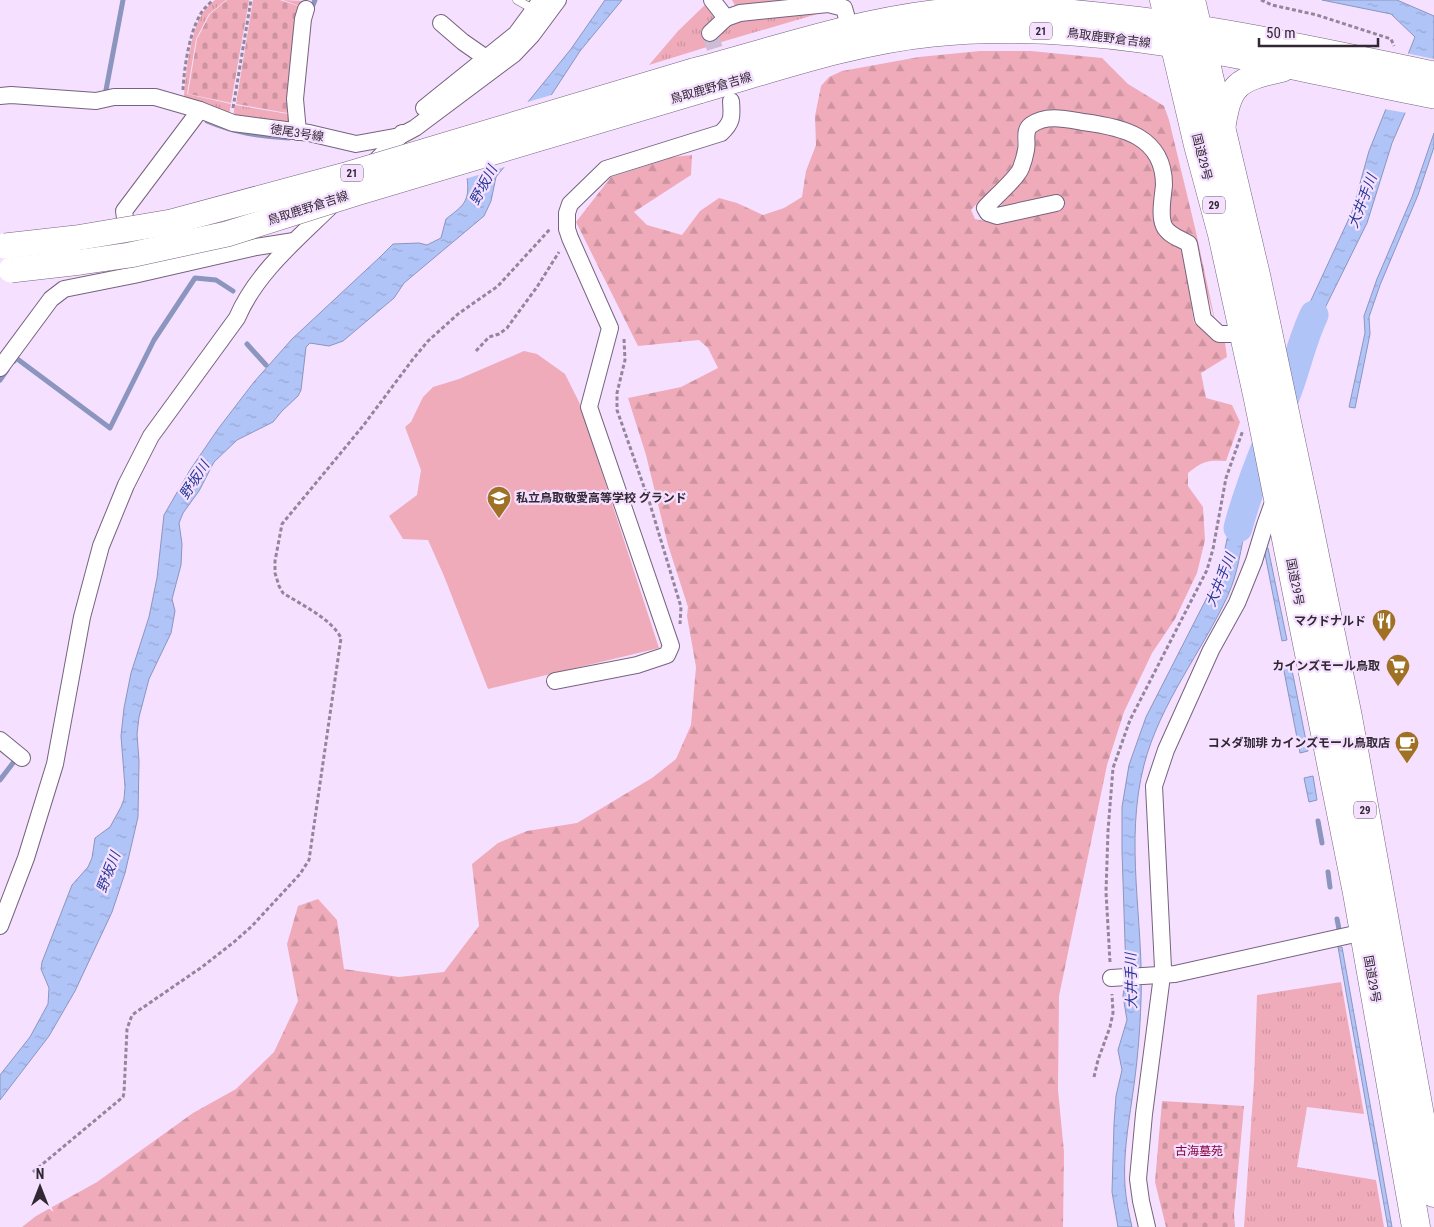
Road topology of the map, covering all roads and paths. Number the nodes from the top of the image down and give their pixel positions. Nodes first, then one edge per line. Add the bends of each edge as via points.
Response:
1 (213, 0) edge
2 (251, 0) edge
3 (517, 0) edge
4 (558, 0) edge
5 (712, 0) edge
6 (1124, 0) edge
7 (1191, 0) edge
8 (1261, 0) edge
9 (537, 5) edge
10 (306, 9) dead end
11 (1062, 10) junction
12 (726, 18) junction
13 (441, 23) dead end
14 (850, 29) junction
15 (1182, 29) edge
16 (710, 34) dead end
17 (486, 58) junction
18 (1291, 67) junction
19 (1389, 73) junction
20 (696, 81) junction
21 (1432, 88) edge
22 (0, 96) edge
23 (731, 101) dead end
24 (182, 105) junction
25 (200, 110) junction
26 (230, 122) junction
27 (298, 132) junction
28 (1222, 133) junction
29 (400, 136) junction
30 (1056, 204) dead end
31 (567, 221) junction
32 (570, 238) junction
33 (294, 241) junction
34 (2, 246) edge
35 (6, 270) edge
36 (134, 275) junction
37 (607, 320) junction
38 (1244, 334) junction
39 (476, 351) dead end
40 (0, 368) edge
41 (1260, 404) junction
42 (1275, 484) junction
43 (671, 646) junction
44 (555, 681) dead end
45 (0, 740) edge
46 (22, 758) dead end
47 (0, 926) edge
48 (1364, 932) junction
49 (1162, 976) junction
50 (1111, 978) junction
51 (1094, 1078) dead end
52 (33, 1172) dead end
53 (1434, 1193) edge
54 (1147, 1227) edge
55 (1416, 1227) edge

1 - 24 path via 195,26 183,81
2 - 26 path
3 - 9 lane
4 - 29 street via 514,54
5 - 12 street
6 - 11 main road
7 - 15 highway, 国道29号 / 29
8 - 19 path via 1391,39 1394,45
9 - 17 street via 516,34
10 - 27 street via 295,99
11 - 14 main road, 鳥取鹿野倉吉線 / 21 via 954,11
11 - 15 main road, 鳥取鹿野倉吉線 / 21
12 - 14 street via 740,13 828,4 844,8
12 - 16 street
13 - 17 street
14 - 20 main road, 鳥取鹿野倉吉線 / 21
15 - 18 main road, 鳥取鹿野倉吉線 / 21
15 - 19 main road, 鳥取鹿野倉吉線 / 21
15 - 20 main road, 鳥取鹿野倉吉線 / 21 via 1096,35 989,30 931,34
15 - 28 highway, 国道29号 / 29
15 - 38 highway, 国道29号 / 29 via 1198,145
17 - 29 street via 408,121
18 - 19 main road, 鳥取鹿野倉吉線 / 21
18 - 28 main road via 1241,82 1230,98
19 - 21 main road, 鳥取鹿野倉吉線 / 21
20 - 34 main road, 鳥取鹿野倉吉線 / 21, bridge via 171,222
20 - 35 main road, 鳥取鹿野倉吉線 / 21, bridge via 227,234 130,255
22 - 24 street, 徳尾3号線 via 96,101 114,97 156,97
23 - 31 street via 730,126 721,134 606,169 570,204
24 - 25 street, 徳尾3号線
25 - 26 street, 徳尾3号線
25 - 36 street via 124,211
26 - 27 street, 徳尾3号線
27 - 29 street, 徳尾3号線 via 356,144
28 - 53 highway, 国道29号 / 29 via 1276,367 1348,717
29 - 33 street
30 - 38 street via 997,216 985,208 1021,171 1030,126 1042,119 1055,118 1112,126 1130,132 1151,146 1163,171 1162,219 1172,235 1189,244 1203,319 1219,334
31 - 32 street
31 - 52 path via 549,229 498,286 458,314 412,359 363,426 282,524 275,561 279,586 283,593 330,624 341,638 308,860 300,874 252,926 202,967 132,1015 127,1029 123,1097
32 - 37 street
32 - 39 path via 507,328 489,337
33 - 36 street
33 - 47 street via 245,299 238,318 151,436 126,485 101,546 82,616 55,764 26,858
36 - 40 street via 64,289 52,299
37 - 43 street via 610,328 589,407
37 - 43 path via 620,327 625,347 617,392 620,420 681,607 679,633
38 - 41 highway, 国道29号 / 29
41 - 42 highway, 国道29号 / 29
41 - 50 path via 1242,431 1226,478 1207,570 1130,720 1113,768 1106,892
42 - 48 highway, 国道29号 / 29
42 - 49 street via 1254,561 1238,603 1211,650 1166,750 1154,786
43 - 44 street via 667,656
45 - 46 street
48 - 49 street
48 - 55 highway, 国道29号 / 29
49 - 50 street
49 - 54 street via 1138,1179
50 - 51 path via 1113,1013

